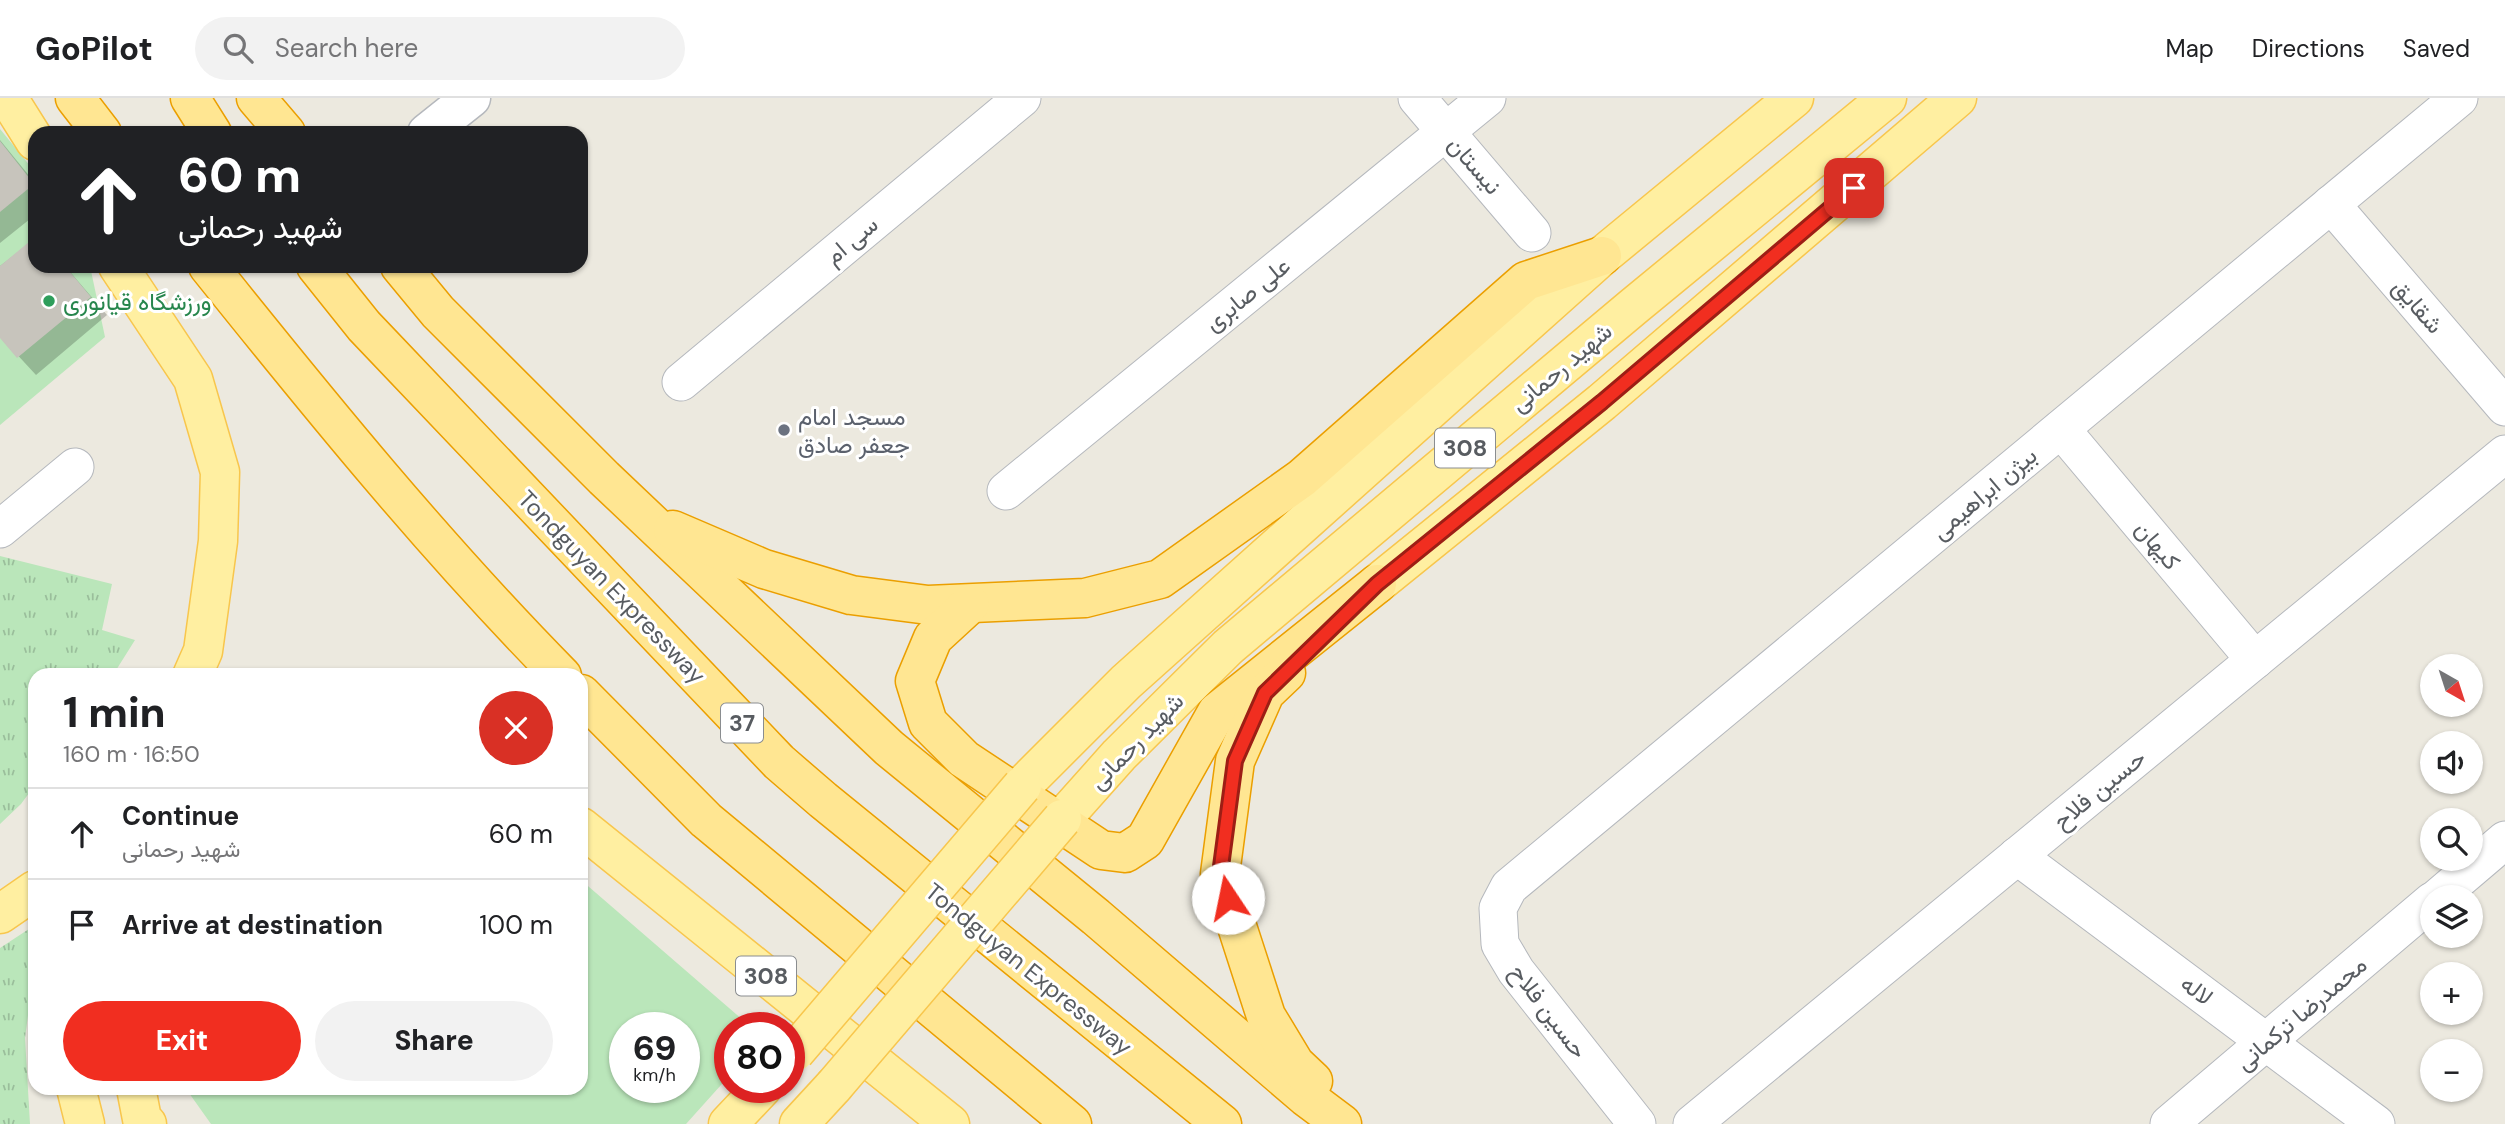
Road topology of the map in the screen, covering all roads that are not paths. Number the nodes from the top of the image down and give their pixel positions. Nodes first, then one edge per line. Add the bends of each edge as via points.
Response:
1 (8, 98) edge
2 (75, 98) edge
3 (190, 98) edge
4 (256, 98) edge
5 (471, 98) edge
6 (1022, 98) edge
7 (1417, 98) edge
8 (1488, 98) edge
9 (1794, 98) edge
10 (1887, 98) edge
11 (1957, 98) edge
12 (2459, 98) edge
13 (97, 126) edge
14 (208, 126) edge
15 (280, 126) edge
16 (436, 126) edge
17 (28, 130) edge
18 (1446, 132) junction
19 (2331, 204) junction
20 (1532, 233) dead end
21 (1602, 256) junction
22 (123, 273) edge
23 (214, 273) edge
24 (322, 273) edge
25 (406, 273) edge
26 (681, 383) dead end
27 (2505, 407) edge
28 (2061, 429) junction
29 (2505, 454) edge
30 (75, 467) dead end
31 (604, 478) junction
32 (1006, 491) dead end
33 (0, 529) edge
34 (1377, 584) junction
35 (971, 604) junction
36 (2255, 660) junction
37 (196, 668) edge
38 (554, 668) edge
39 (588, 701) edge
40 (588, 833) edge
41 (2505, 840) edge
42 (2017, 856) junction
43 (2452, 885) edge
44 (1508, 887) joint
45 (28, 895) edge
46 (2420, 911) edge
47 (0, 914) edge
48 (805, 1040) edge
49 (2267, 1041) junction
50 (65, 1095) edge
51 (78, 1095) edge
52 (137, 1095) edge
53 (748, 1103) edge
54 (63, 1124) edge
55 (85, 1124) edge
56 (147, 1124) edge
57 (728, 1124) edge
58 (799, 1124) edge
59 (950, 1124) edge
60 (1072, 1124) edge
61 (1222, 1124) edge
62 (1342, 1124) edge
63 (1357, 1124) edge
64 (1637, 1124) edge
65 (1692, 1124) edge
66 (2169, 1124) edge
67 (2376, 1124) edge

1 - 17 main road
2 - 13 highway
3 - 14 highway
4 - 15 highway
5 - 16 street
6 - 26 street, سی ام
7 - 18 street, نیستان
8 - 18 street, علی صابری
9 - 21 main road, شهید رحمانی / 308
10 - 58 main road, شهید رحمانی / 308, bridge via 1228,647 1119,755
11 - 34 main road via 1602,402
12 - 19 street, بیژن ابراهیمی
18 - 20 street, نیستان
18 - 32 street, علی صابری
19 - 27 street, شقایق
19 - 28 street, بیژن ابراهیمی
21 - 35 highway via 1526,281 1302,478 1160,579 1084,598
21 - 48 main road, شهید رحمانی / 308, bridge via 1126,682 1022,786
22 - 37 main road via 193,379 220,472 218,541 203,651
23 - 38 highway via 316,401 495,607
24 - 61 highway, Tondguyan Expressway / 37 via 364,327 779,762
25 - 31 highway via 438,312
28 - 36 street, کیهان
28 - 44 street, بیژن ابراهیمی
29 - 36 street, حسین فلاح
30 - 33 street
31 - 35 highway via 679,534 764,569 851,595 928,605
31 - 62 highway via 889,748
34 - 35 highway via 1217,712 1145,839 1125,853 1101,850 964,759 928,723 915,681 933,638
34 - 63 highway via 1265,693 1235,761 1220,874 1266,1016 1296,1064
36 - 42 street, حسین فلاح
39 - 60 highway via 705,820
40 - 59 main road, 308
41 - 43 street
42 - 49 street, لاله
42 - 65 street, حسین فلاح
44 - 64 street, حسین فلاح via 1498,908 1500,944 1516,971
45 - 47 main road
46 - 49 street, محمدرضا ترکمانی
49 - 66 street, محمدرضا ترکمانی
49 - 67 street, لاله
50 - 54 main road
51 - 55 main road
52 - 56 main road
53 - 57 main road

